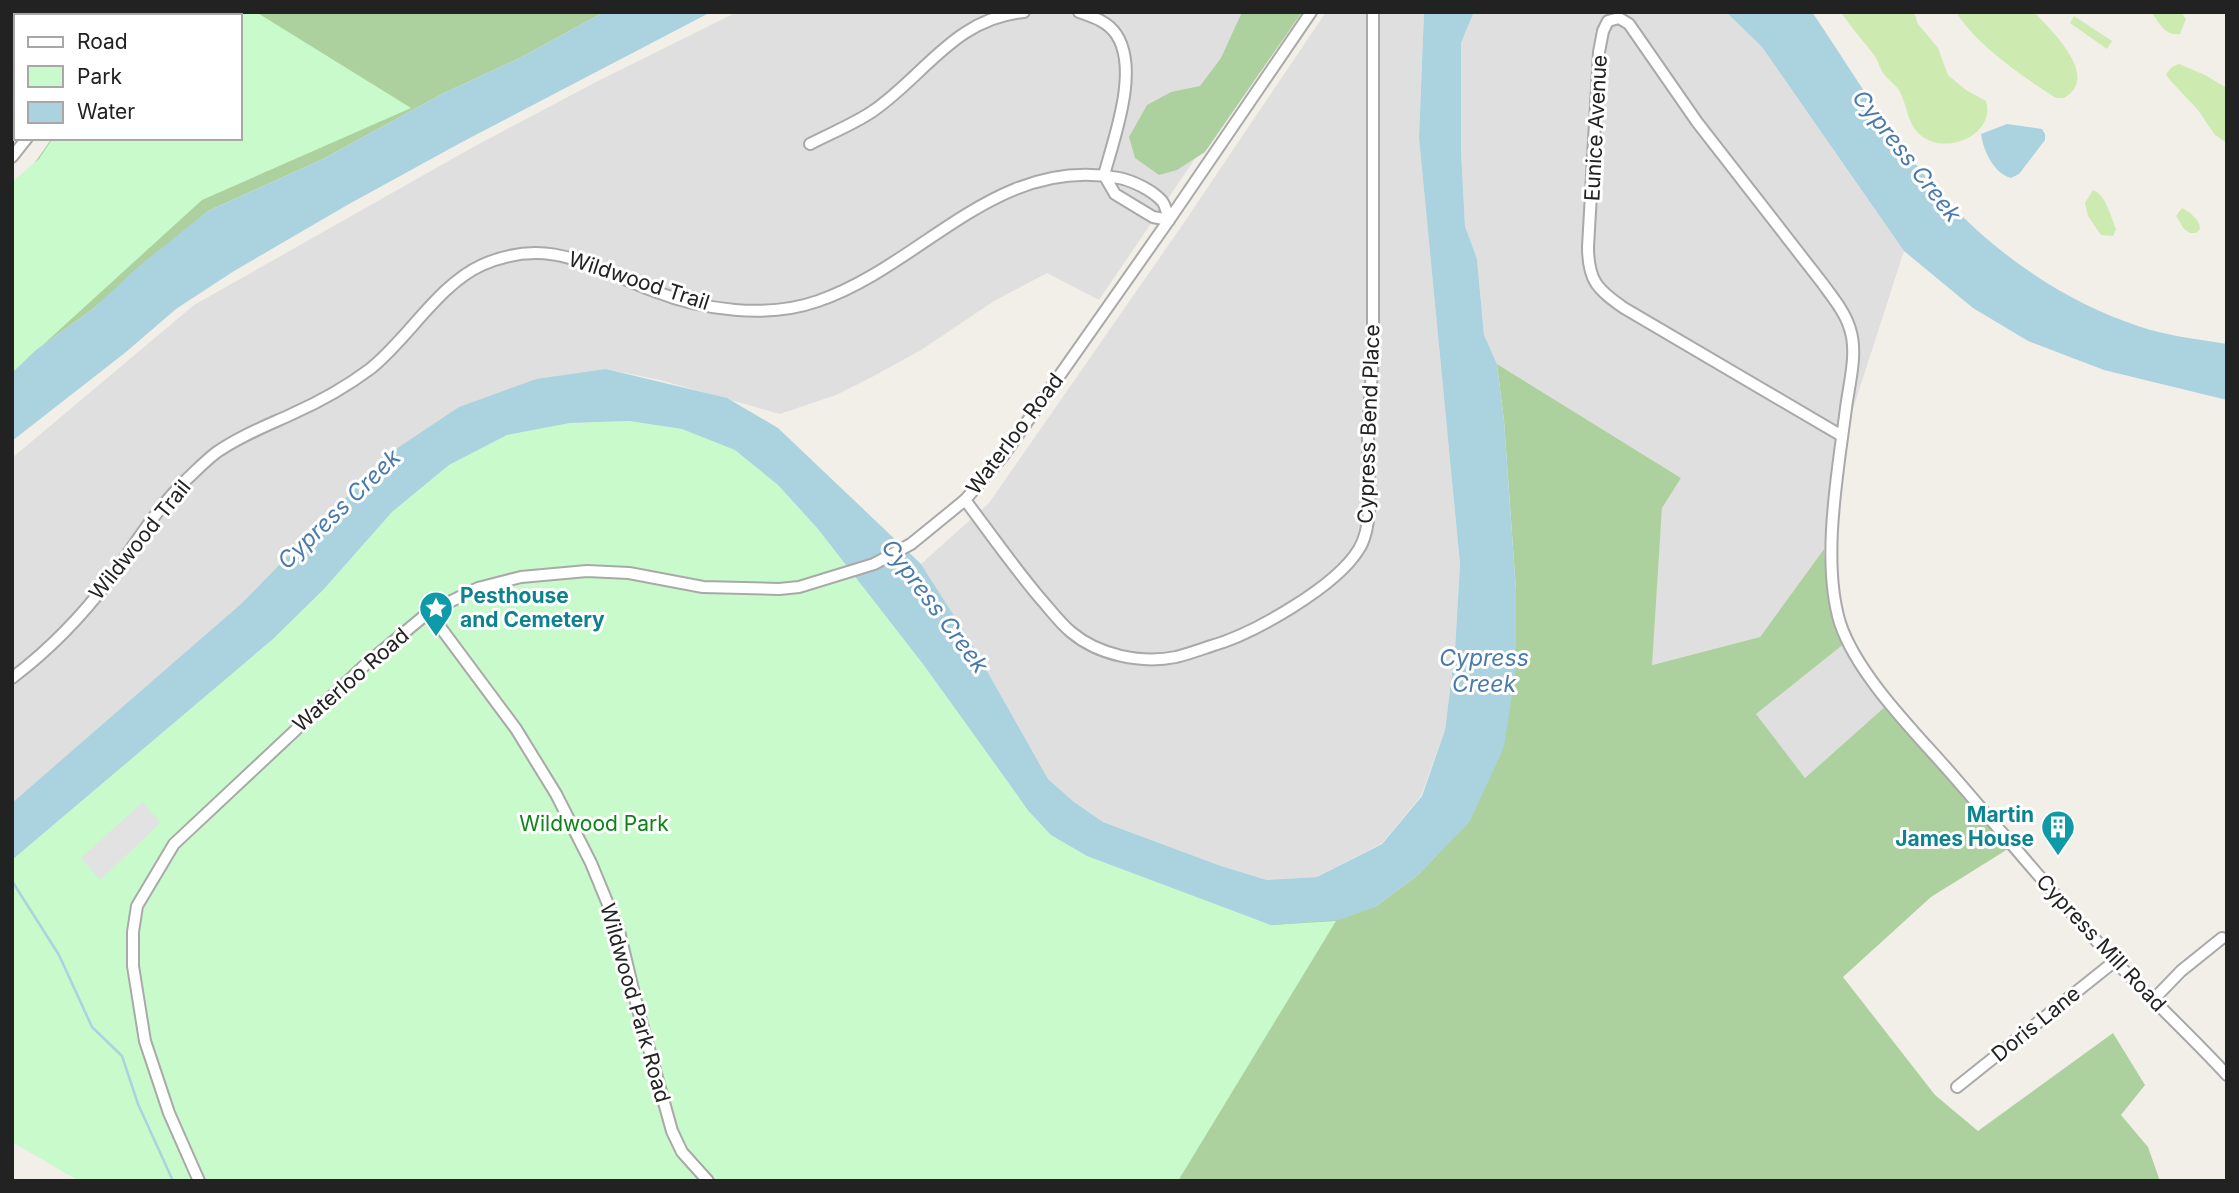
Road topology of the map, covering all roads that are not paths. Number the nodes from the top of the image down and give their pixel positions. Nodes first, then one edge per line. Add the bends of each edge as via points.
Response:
1 (1024, 12) edge
2 (1079, 12) edge
3 (1311, 12) edge
4 (1373, 12) edge
5 (25, 140) edge
6 (810, 144) dead end
7 (12, 157) edge
8 (1104, 175) junction
9 (1169, 220) junction
10 (1842, 436) junction
11 (965, 500) junction
12 (429, 612) junction
13 (12, 678) edge
14 (2222, 938) dead end
15 (2115, 961) junction
16 (2153, 1000) junction
17 (2227, 1075) edge
18 (1958, 1087) dead end
19 (199, 1181) edge
20 (708, 1181) edge

1 - 6 street via 981,23 954,39 873,110
2 - 8 street via 1107,24 1123,52 1122,106
3 - 9 street, Waterloo Road
4 - 11 street, Cypress Bend Place via 1368,506 1360,548 1346,566 1265,625 1236,639 1174,657 1141,658 1108,652 1069,631
5 - 7 street
8 - 9 street via 1115,194 1153,217
8 - 9 street, Wildwood Trail via 1146,190 1164,203
8 - 13 street, Wildwood Trail via 1040,179 999,194 852,287 815,303 734,310 689,303 583,261 550,253 516,255 480,266 443,292 403,340 371,368 341,389 257,429 210,459 177,490 67,630
9 - 11 street, Waterloo Road via 1003,456
10 - 10 street, Eunice Avenue via 1852,340 1841,310 1629,24 1619,18 1608,21 1599,52 1588,245 1592,279 1606,296 1633,313
10 - 15 street, Cypress Mill Road via 1832,545 1836,600 1848,642 1899,713
11 - 12 street, Waterloo Road via 911,544 874,564 818,582 779,589 703,587 629,573 557,572 478,588
12 - 19 street, Waterloo Road via 365,665 174,844 137,906 133,966 145,1041 169,1113
12 - 20 street, Wildwood Park Road via 516,729 591,863 619,931 672,1131 682,1152
14 - 16 street
15 - 16 street, Cypress Mill Road
15 - 18 street, Doris Lane
16 - 17 street, Cypress Mill Road

